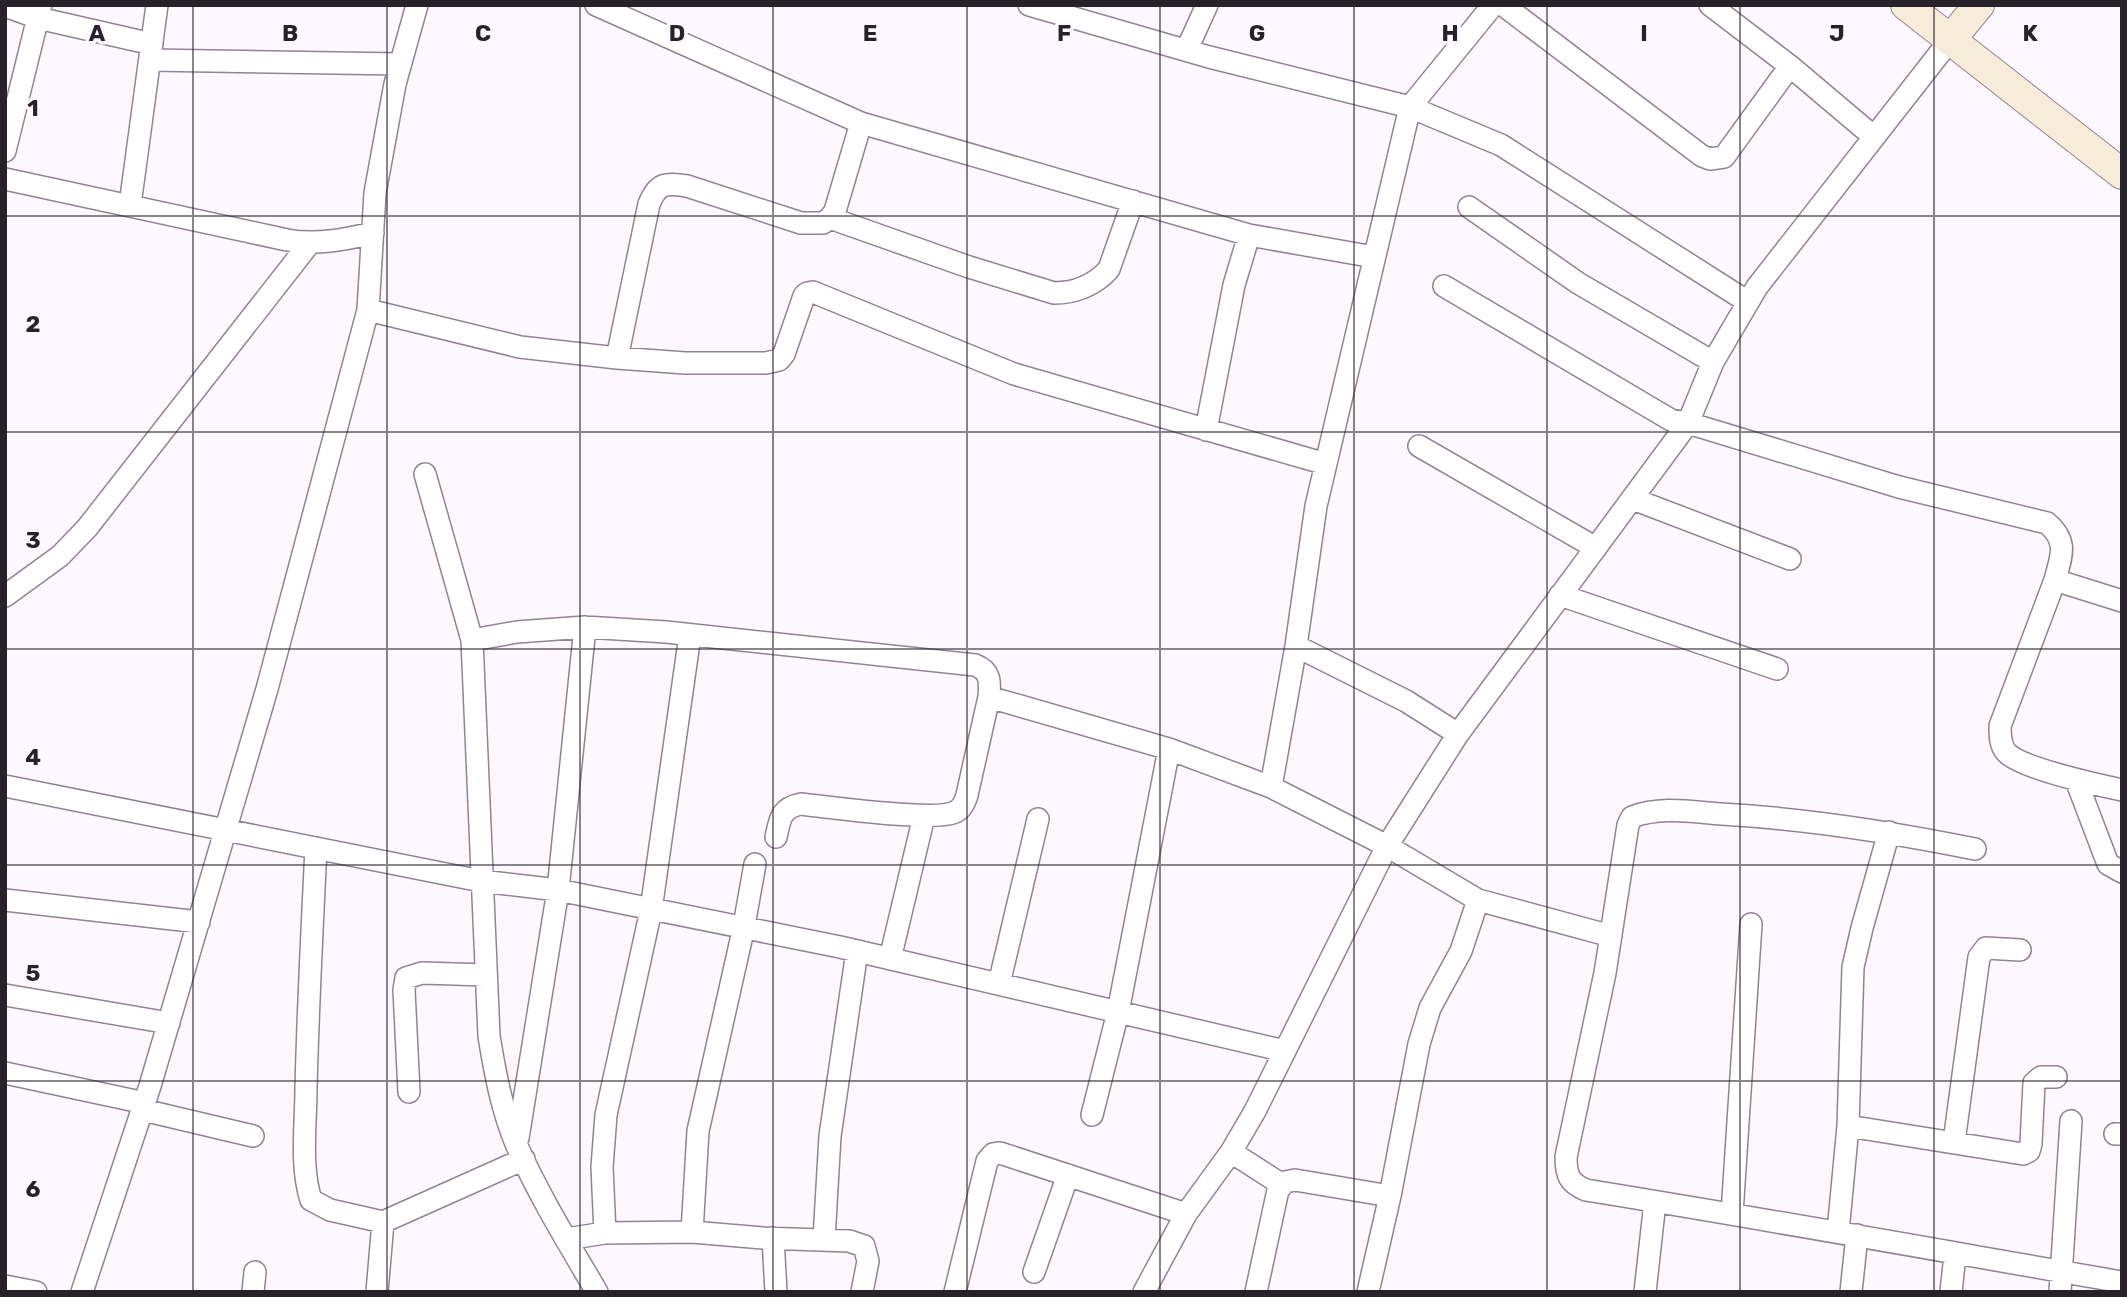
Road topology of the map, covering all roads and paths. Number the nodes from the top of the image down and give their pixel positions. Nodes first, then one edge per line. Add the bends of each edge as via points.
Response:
1 (157, 5) edge
2 (417, 5) edge
3 (596, 5) edge
4 (1029, 5) edge
5 (1207, 5) edge
6 (1493, 5) edge
7 (1503, 5) edge
8 (1710, 5) edge
9 (1906, 5) edge
10 (1940, 5) edge
11 (5, 6) edge
12 (39, 11) edge
13 (1964, 23) edge
14 (1187, 49) junction
15 (151, 52) junction
16 (400, 64) junction
17 (1790, 66) junction
18 (1410, 107) junction
19 (861, 123) junction
20 (1874, 137) junction
21 (2122, 149) edge
22 (5, 151) edge
23 (2122, 174) edge
24 (5, 179) edge
25 (1133, 201) junction
26 (130, 205) junction
27 (1469, 207) dead end
28 (830, 218) junction
29 (373, 233) junction
30 (1249, 235) junction
31 (309, 244) junction
32 (1374, 257) junction
33 (1444, 286) dead end
34 (1748, 302) junction
35 (368, 310) junction
36 (617, 358) junction
37 (1713, 362) junction
38 (1688, 423) junction
39 (1206, 430) junction
40 (1419, 446) dead end
41 (1326, 464) junction
42 (425, 474) dead end
43 (1633, 499) junction
44 (1596, 548) junction
45 (1790, 559) dead end
46 (2055, 580) junction
47 (1560, 594) junction
48 (5, 596) edge
49 (2122, 601) edge
50 (585, 627) junction
51 (690, 635) junction
52 (472, 640) junction
53 (1296, 646) junction
54 (1777, 669) dead end
55 (989, 697) junction
56 (1458, 734) junction
57 (1169, 749) junction
58 (2076, 780) junction
59 (5, 786) edge
60 (1271, 787) junction
61 (2122, 790) edge
62 (923, 816) junction
63 (1038, 819) dead end
64 (225, 830) junction
65 (1889, 832) junction
66 (776, 838) dead end
67 (1387, 846) junction
68 (316, 848) junction
69 (1975, 849) dead end
70 (755, 864) dead end
71 (2122, 872) edge
72 (481, 881) junction
73 (558, 890) junction
74 (5, 900) edge
75 (1478, 900) junction
76 (651, 910) junction
77 (199, 922) junction
78 (1751, 924) dead end
79 (743, 928) junction
80 (1611, 936) junction
81 (2021, 950) dead end
82 (857, 951) junction
83 (890, 959) junction
84 (485, 975) junction
85 (999, 984) junction
86 (5, 995) edge
87 (1118, 1012) junction
88 (169, 1023) junction
89 (1285, 1051) junction
90 (5, 1073) edge
91 (2056, 1077) dead end
92 (410, 1092) dead end
93 (144, 1107) junction
94 (1092, 1115) dead end
95 (2071, 1121) dead end
96 (1848, 1126) junction
97 (253, 1136) dead end
98 (1954, 1142) junction
99 (520, 1152) junction
100 (1231, 1152) junction
101 (1068, 1174) junction
102 (1281, 1184) junction
103 (1390, 1196) junction
104 (1655, 1202) junction
105 (1186, 1214) junction
106 (1732, 1214) junction
107 (383, 1222) junction
108 (692, 1232) junction
109 (605, 1233) junction
110 (1848, 1233) junction
111 (773, 1238) junction
112 (566, 1239) junction
113 (824, 1239) junction
114 (1955, 1255) junction
115 (1034, 1272) dead end
116 (2062, 1281) edge
117 (2122, 1282) edge
118 (5, 1286) edge
119 (36, 1292) edge
120 (82, 1292) edge
121 (377, 1292) edge
122 (597, 1292) edge
123 (776, 1292) edge
124 (862, 1292) edge
125 (955, 1292) edge
126 (1144, 1292) edge
127 (1256, 1292) edge
128 (1368, 1292) edge
129 (1645, 1292) edge
130 (1852, 1292) edge
131 (1951, 1292) edge

1 - 15 street
2 - 16 street
3 - 19 street
4 - 14 street
5 - 14 street
6 - 18 street
7 - 17 street via 1710,159 1724,157
8 - 17 street
9 - 13 main road
10 - 13 main road
11 - 12 street
12 - 15 street
12 - 22 street
13 - 20 street
13 - 21 main road
13 - 23 main road
14 - 18 street
15 - 16 street
15 - 26 street
16 - 29 street via 375,193
17 - 20 street
18 - 32 street
18 - 34 street via 1502,145
19 - 25 street
19 - 28 street
20 - 34 street
24 - 26 street
25 - 28 street via 1109,269 1088,286 1065,293 969,267
25 - 30 street
26 - 31 street
27 - 37 street via 1578,283
28 - 36 street via 814,225 801,223 687,186 662,186 649,204
29 - 31 street
29 - 35 street
30 - 32 street
30 - 39 street via 1234,285
31 - 48 street via 87,528 60,556
32 - 41 street
33 - 38 street via 1671,420
34 - 37 street
35 - 36 street via 520,347
35 - 64 street
36 - 39 street via 773,362 783,354 804,296 813,292 1014,374
37 - 38 street
38 - 43 street
38 - 46 street via 1911,491 2047,523 2062,541
39 - 41 street
40 - 44 street
41 - 53 street
42 - 52 street
43 - 44 street
43 - 45 street
44 - 47 street
46 - 49 street
46 - 58 street via 2000,726 2001,741 2013,758
47 - 54 street
47 - 56 street
50 - 51 street
50 - 52 street
50 - 73 street
51 - 55 street via 975,665 987,673
51 - 76 street
52 - 72 street
53 - 56 street via 1406,701
53 - 60 street
55 - 57 street
55 - 62 street via 964,803 954,813
56 - 67 street
57 - 60 street
57 - 87 street
58 - 61 street
58 - 71 street via 2108,864
59 - 64 street
60 - 67 street
62 - 66 street via 801,804 782,812
62 - 83 street
63 - 85 street
64 - 68 street
64 - 77 street
65 - 69 street
65 - 80 street via 1791,818 1658,810 1632,817
65 - 96 street via 1853,967
67 - 75 street
67 - 89 street
68 - 72 street
68 - 107 street via 308,1008 307,1186 316,1204
70 - 79 street
72 - 73 street
72 - 84 street
73 - 76 street
73 - 99 street
74 - 77 street
75 - 80 street
75 - 103 street via 1461,951 1430,1008 1419,1044
76 - 79 street
76 - 109 street via 606,1115 602,1167
77 - 88 street
78 - 106 street
79 - 82 street
79 - 108 street via 698,1131
80 - 104 street via 1566,1174 1575,1186 1586,1190
81 - 98 street via 1991,947 1979,957
82 - 83 street
82 - 113 street via 830,1136
83 - 85 street
84 - 92 street via 406,978
84 - 99 street via 495,1069
85 - 87 street
86 - 88 street
87 - 89 street
87 - 94 street
88 - 93 street
89 - 100 street
90 - 93 street
91 - 98 street via 2041,1077 2034,1083 2029,1151 2023,1154
93 - 97 street
93 - 120 street
95 - 116 street
96 - 98 street
96 - 110 street
99 - 107 street
99 - 112 street
100 - 102 street
100 - 105 street
101 - 105 street
101 - 115 street
101 - 125 street via 1000,1153 989,1156
102 - 103 street via 1295,1180
102 - 127 street
103 - 128 street
104 - 106 street
104 - 129 street
105 - 126 street
106 - 110 street
107 - 121 street
108 - 109 street
108 - 111 street
109 - 112 street
110 - 114 street
110 - 130 street
111 - 113 street
111 - 123 street
112 - 122 street
113 - 124 street via 864,1246 868,1261
114 - 116 street
114 - 131 street
116 - 117 street
118 - 119 street

